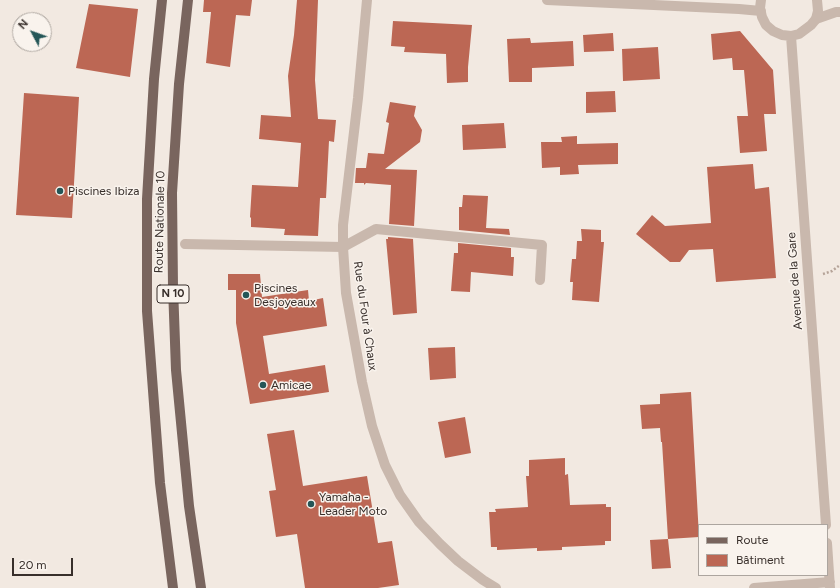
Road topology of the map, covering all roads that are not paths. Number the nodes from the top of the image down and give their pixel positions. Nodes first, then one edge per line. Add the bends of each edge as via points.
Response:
1 (162, 0) edge
2 (188, 0) edge
3 (367, 0) edge
4 (547, 0) edge
5 (761, 0) edge
6 (817, 0) edge
7 (761, 11) junction
8 (840, 12) edge
9 (816, 19) junction
10 (791, 36) junction
11 (185, 244) dead end
12 (343, 247) junction
13 (540, 280) dead end
14 (826, 524) edge
15 (828, 557) edge
16 (830, 585) edge
17 (173, 588) edge
18 (201, 588) edge
19 (496, 588) edge
20 (754, 588) edge

1 - 17 main road, N 10 via 154,79 147,199 147,311 160,483
2 - 18 main road, Route Nationale 10 / N 10 via 179,84 172,193 172,287 183,446
3 - 12 street, Rue du Four à Chaux via 343,225
4 - 7 street
5 - 7 street
6 - 9 street
7 - 10 street via 766,25 773,31
8 - 9 street
9 - 10 street via 806,31
10 - 14 street, Avenue de la Gare
11 - 12 street
12 - 13 street via 376,229 542,245
12 - 19 street, Rue du Four à Chaux via 346,293 362,382 372,426 385,465 400,495 419,522 458,561
15 - 16 street
16 - 20 street

